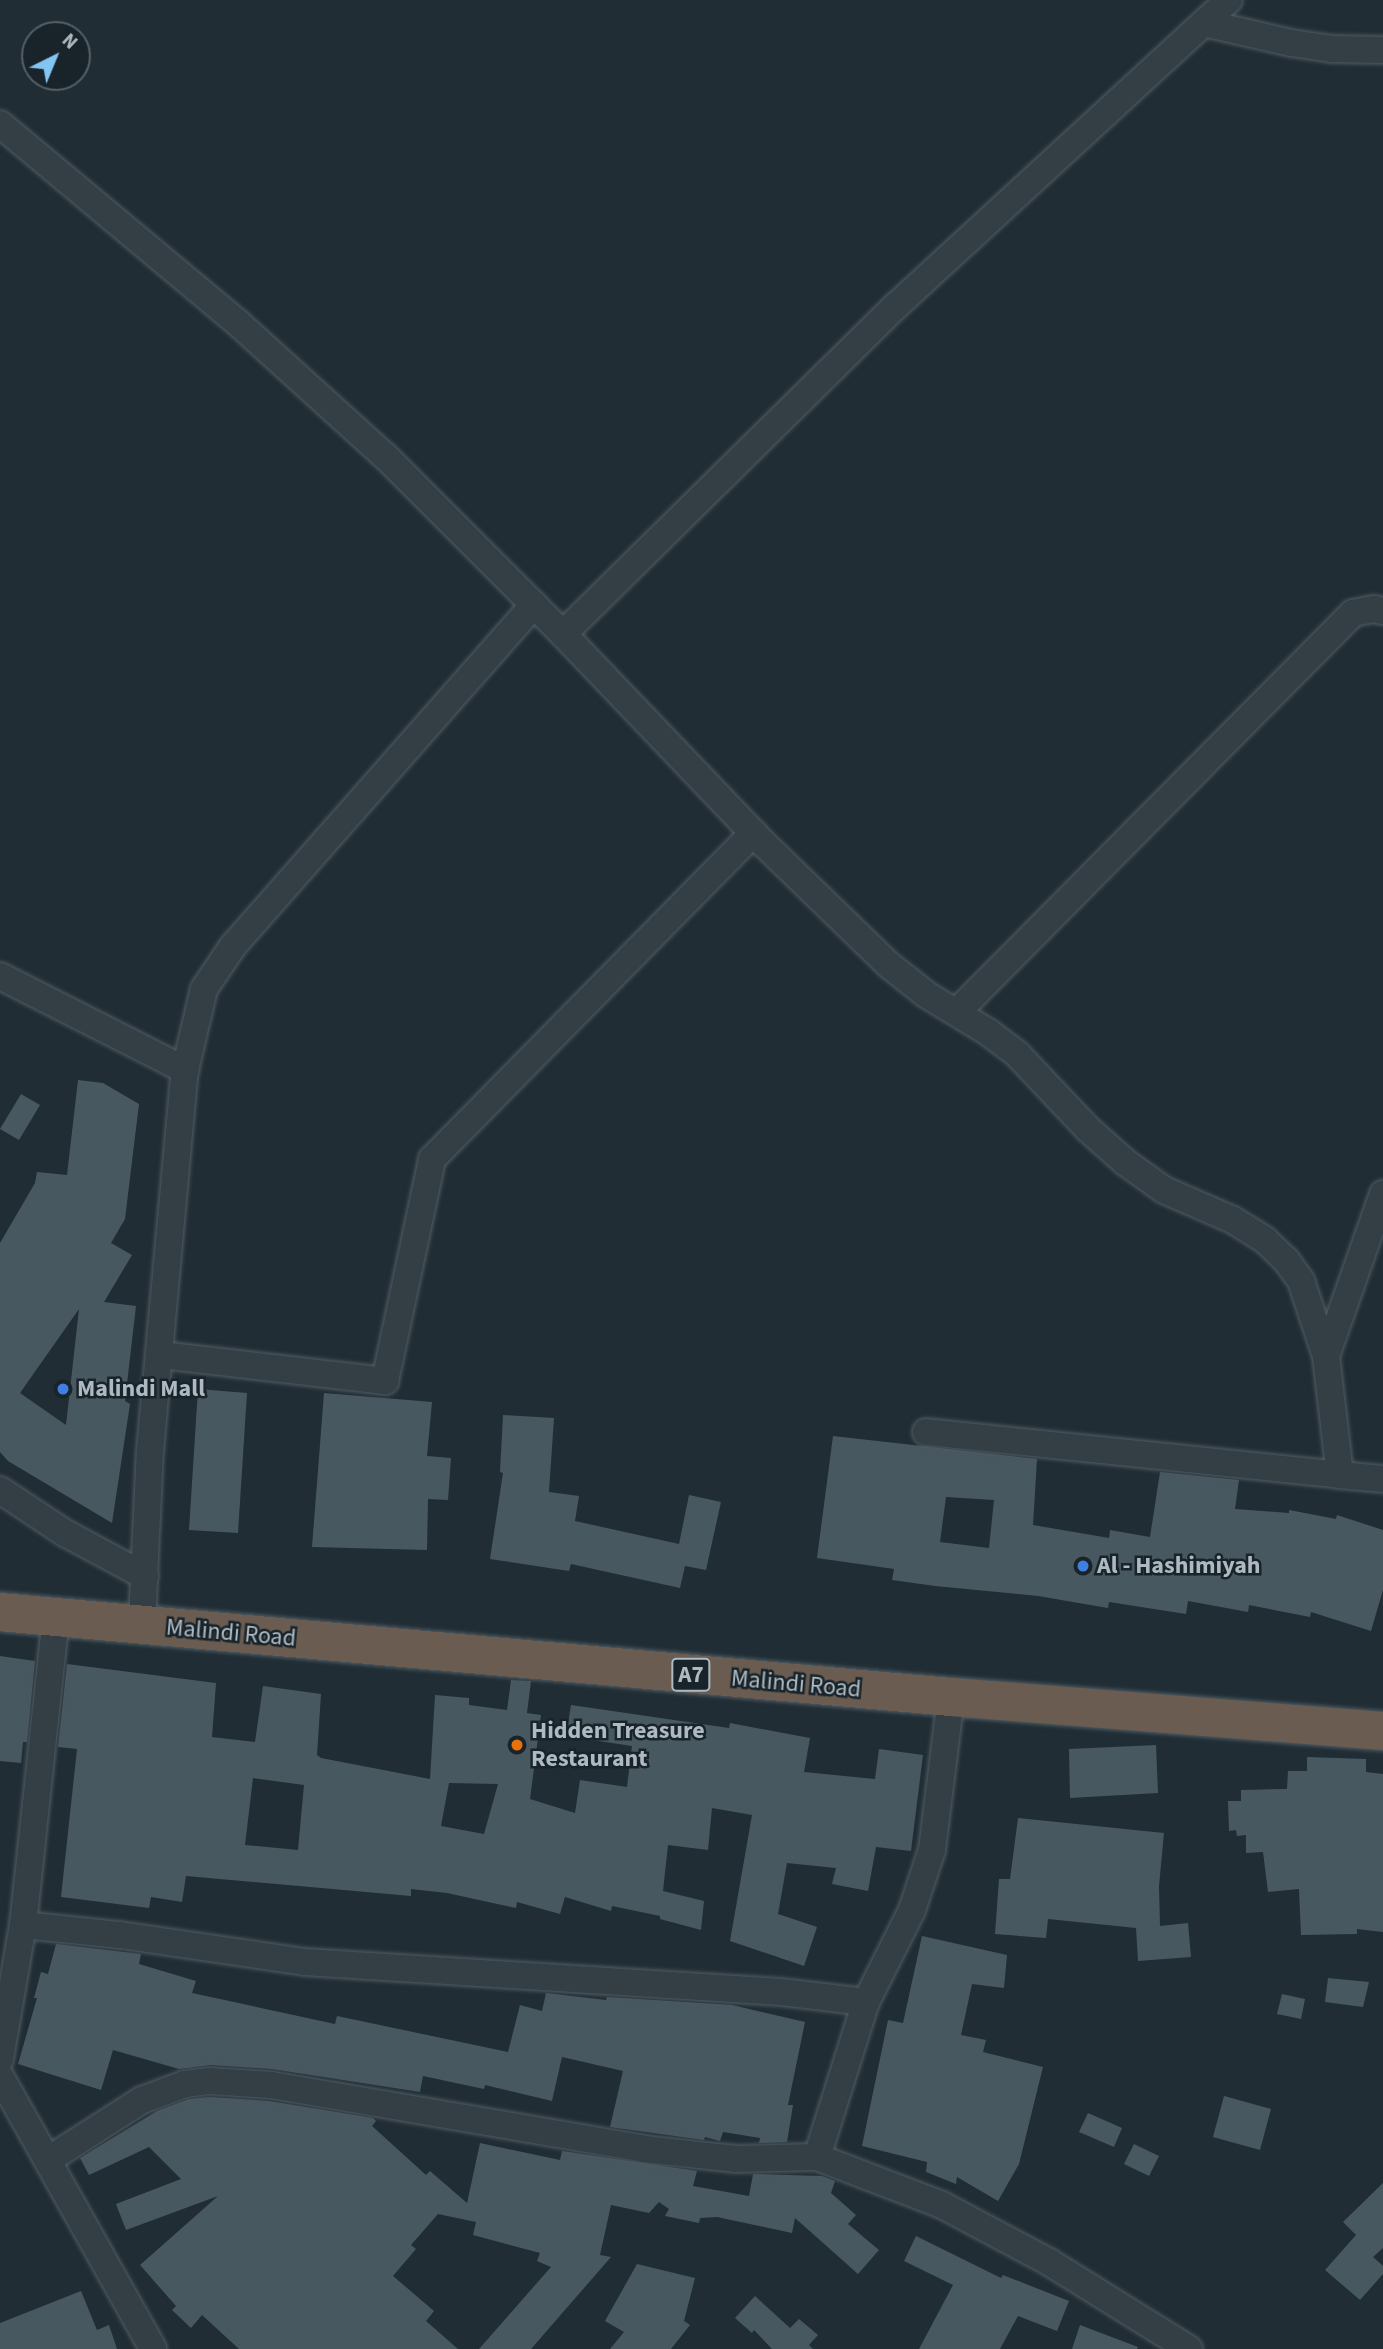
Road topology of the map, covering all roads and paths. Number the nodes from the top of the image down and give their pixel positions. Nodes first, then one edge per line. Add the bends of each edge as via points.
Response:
1 (1229, 0) edge
2 (1204, 23) junction
3 (1383, 50) edge
4 (0, 124) edge
5 (534, 605) junction
6 (1383, 611) edge
7 (563, 634) junction
8 (753, 832) junction
9 (0, 976) edge
10 (957, 1012) junction
11 (185, 1069) junction
12 (1383, 1194) edge
13 (161, 1355) junction
14 (1326, 1356) junction
15 (926, 1432) dead end
16 (1340, 1475) junction
17 (1383, 1479) edge
18 (0, 1490) edge
19 (145, 1576) junction
20 (0, 1612) edge
21 (56, 1617) junction
22 (142, 1624) junction
23 (951, 1698) junction
24 (1383, 1731) edge
25 (23, 1925) junction
26 (866, 2002) junction
27 (0, 2059) edge
28 (0, 2076) edge
29 (817, 2157) junction
30 (48, 2160) junction
31 (153, 2349) edge
32 (1189, 2349) edge

1 - 2 street
2 - 3 street via 1290,43
2 - 7 street via 896,306
4 - 5 street via 237,322 385,456
5 - 7 street
5 - 11 street via 233,946 204,989
6 - 10 street via 1353,612
7 - 8 street
8 - 10 street via 889,965
8 - 13 street via 432,1159 385,1381
9 - 11 street
10 - 14 street via 1017,1055 1125,1162 1164,1190 1233,1220 1265,1240 1301,1281
11 - 13 street
12 - 14 street
13 - 19 street via 150,1451
14 - 16 street
15 - 16 street
16 - 17 street
18 - 19 street via 65,1533
19 - 22 street
20 - 21 highway, Malindi Road / A7
21 - 22 highway, Malindi Road / A7
21 - 25 street
22 - 23 highway, Malindi Road / A7
23 - 24 highway, Malindi Road / A7
23 - 26 street via 932,1850 912,1910
25 - 26 street via 304,1962 781,1992
25 - 27 street
26 - 29 street
28 - 30 street
29 - 30 street via 736,2159 644,2149 271,2085 210,2081 185,2084 142,2101
29 - 32 street via 942,2205 1049,2262
30 - 31 street

